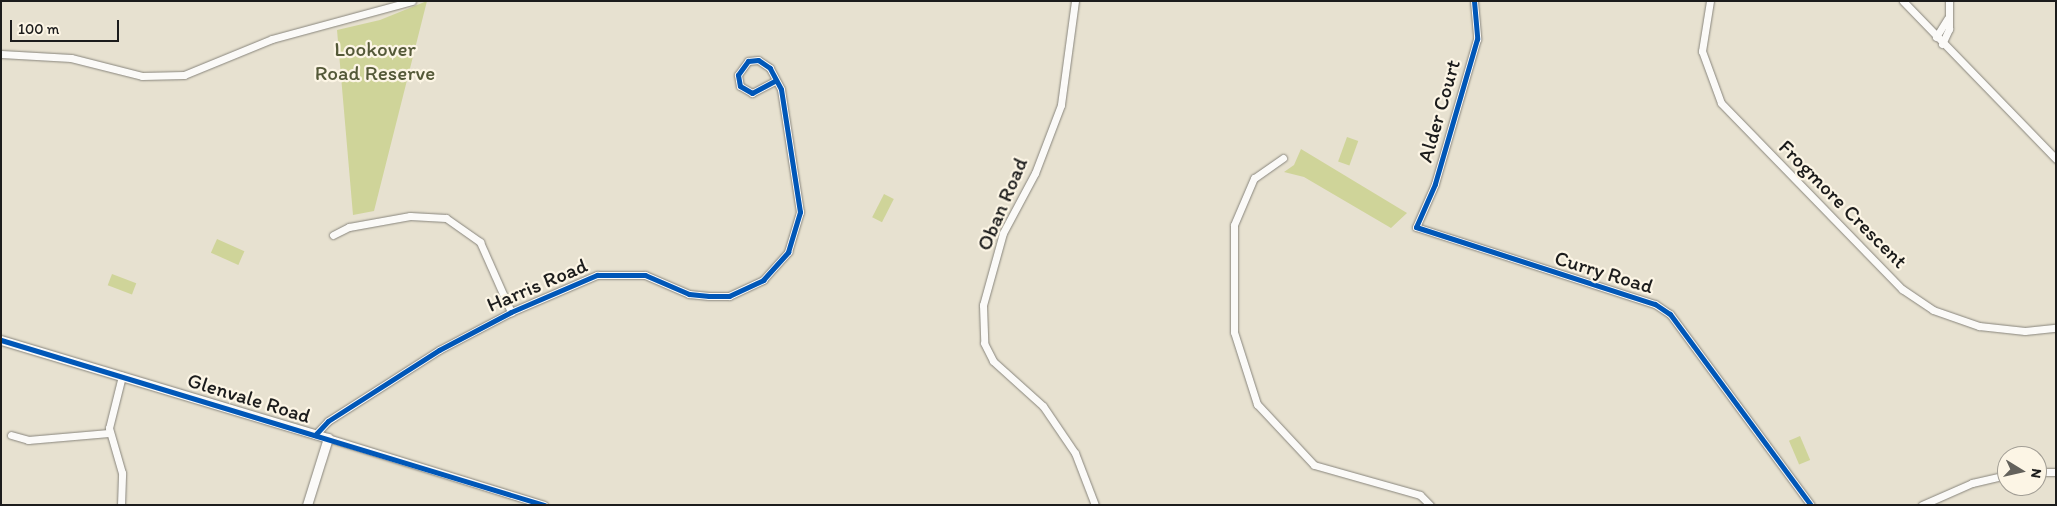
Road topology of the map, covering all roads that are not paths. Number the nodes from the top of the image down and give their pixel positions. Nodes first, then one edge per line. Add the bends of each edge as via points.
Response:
1 (412, 1) edge
2 (1075, 1) edge
3 (1474, 1) edge
4 (1710, 1) edge
5 (1903, 1) edge
6 (1949, 1) edge
7 (1949, 16) junction
8 (1936, 38) junction
9 (1942, 44) junction
10 (1, 54) edge
11 (775, 81) junction
12 (1283, 158) dead end
13 (2056, 159) edge
14 (1416, 227) joint
15 (333, 235) dead end
16 (511, 312) junction
17 (2056, 328) edge
18 (1, 340) edge
19 (122, 376) junction
20 (109, 433) junction
21 (315, 434) junction
22 (11, 435) dead end
23 (328, 438) junction
24 (1997, 477) edge
25 (121, 505) edge
26 (307, 505) edge
27 (544, 505) edge
28 (1095, 505) edge
29 (1430, 505) edge
30 (1811, 505) edge
31 (1922, 505) edge

1 - 10 street via 272,39 212,66 171,77 131,74 60,56
2 - 28 street, Oban Road via 1061,105 1035,173 1003,233 984,305 984,343 993,361 1043,406 1075,453
3 - 14 street, Alder Court via 1477,39 1435,184
4 - 17 street, Frogmore Crescent via 1702,51 1721,103 1902,289 1933,310 1979,326 2026,331
5 - 8 street
6 - 7 street
7 - 8 street
7 - 9 street
8 - 9 street
9 - 13 street
11 - 11 street, Harris Road via 752,93 740,86 738,75 748,61 758,60 770,68
11 - 16 street, Harris Road via 784,97 800,212 788,252 773,272 752,288 729,296 689,294 645,276 597,275
12 - 29 street via 1254,178 1234,225 1234,332 1257,404 1314,465 1420,495
14 - 30 street, Curry Road via 1654,304 1670,314
15 - 16 street via 349,227 410,216 446,218 480,242
16 - 21 street, Harris Road via 374,390
18 - 19 street, Glenvale Road
19 - 20 street
19 - 21 street, Glenvale Road
20 - 22 street via 28,440
20 - 25 street via 122,473
21 - 23 street, Glenvale Road
23 - 26 street
23 - 27 street, Glenvale Road
24 - 31 street via 1972,483

